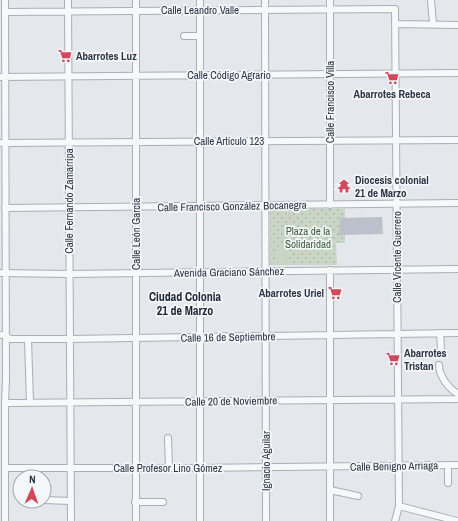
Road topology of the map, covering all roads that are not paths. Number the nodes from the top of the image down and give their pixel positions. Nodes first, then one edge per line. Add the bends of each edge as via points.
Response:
1 (5, 0) edge
2 (68, 0) edge
3 (136, 0) edge
4 (200, 0) edge
5 (264, 0) edge
6 (330, 0) edge
7 (431, 0) edge
8 (330, 9) junction
9 (394, 9) joint
10 (200, 10) junction
11 (265, 10) junction
12 (68, 11) junction
13 (136, 11) junction
14 (5, 12) junction
15 (395, 24) junction
16 (433, 24) junction
17 (458, 25) edge
18 (2, 34) edge
19 (184, 36) dead end
20 (200, 36) junction
21 (395, 73) junction
22 (458, 73) edge
23 (265, 74) junction
24 (330, 74) junction
25 (200, 75) junction
26 (68, 76) junction
27 (136, 76) junction
28 (3, 77) edge
29 (330, 140) junction
30 (396, 140) junction
31 (458, 140) edge
32 (201, 141) junction
33 (266, 141) junction
34 (68, 142) junction
35 (136, 142) junction
36 (3, 143) edge
37 (3, 186) edge
38 (458, 203) edge
39 (396, 204) junction
40 (266, 205) junction
41 (330, 205) junction
42 (200, 206) junction
43 (69, 207) junction
44 (136, 207) junction
45 (5, 208) junction
46 (3, 228) edge
47 (396, 269) junction
48 (458, 269) edge
49 (330, 270) junction
50 (266, 271) junction
51 (200, 272) junction
52 (3, 273) edge
53 (136, 273) junction
54 (69, 274) junction
55 (2, 281) edge
56 (440, 333) junction
57 (458, 333) edge
58 (398, 334) junction
59 (3, 335) edge
60 (330, 335) junction
61 (201, 337) junction
62 (266, 337) junction
63 (135, 338) junction
64 (28, 339) junction
65 (69, 339) junction
66 (441, 349) dead end
67 (439, 366) dead end
68 (3, 379) edge
69 (458, 394) edge
70 (458, 399) edge
71 (398, 400) junction
72 (266, 401) junction
73 (330, 401) junction
74 (135, 402) junction
75 (201, 402) junction
76 (30, 403) junction
77 (70, 403) junction
78 (5, 404) junction
79 (2, 416) edge
80 (168, 438) dead end
81 (2, 459) edge
82 (399, 465) junction
83 (448, 465) junction
84 (458, 465) edge
85 (330, 466) junction
86 (266, 467) junction
87 (5, 468) junction
88 (135, 468) junction
89 (169, 468) junction
90 (200, 468) junction
91 (70, 469) junction
92 (448, 483) dead end
93 (330, 490) junction
94 (358, 496) dead end
95 (52, 500) edge
96 (70, 500) junction
97 (136, 502) junction
98 (163, 502) dead end
99 (2, 503) edge
100 (399, 506) junction
101 (449, 520) edge
102 (5, 521) edge
103 (71, 521) edge
104 (136, 521) edge
105 (200, 521) edge
106 (266, 521) edge
107 (330, 521) edge
108 (395, 521) edge
109 (458, 521) edge

1 - 14 street
2 - 12 street, Calle Fernando Zamarripa
3 - 13 street, Calle León García
4 - 10 street
5 - 11 street, Ignacio Aguilar
6 - 8 street, Calle Francisco Villa
7 - 16 street
8 - 9 street, Calle Leandro Valle
8 - 11 street, Calle Leandro Valle
8 - 24 street, Calle Francisco Villa
9 - 15 street, Calle Vicente Guerrero
10 - 11 street, Calle Leandro Valle
10 - 13 street, Calle Leandro Valle
10 - 20 street
11 - 23 street, Ignacio Aguilar
12 - 13 street, Calle Leandro Valle
12 - 14 street, Calle Leandro Valle
12 - 26 street, Calle Fernando Zamarripa
13 - 27 street, Calle León García
14 - 18 street
15 - 16 street
15 - 21 street, Calle Vicente Guerrero
16 - 17 street
18 - 28 street
19 - 20 street
20 - 25 street
21 - 22 street, Calle Código Agrario
21 - 24 street, Calle Código Agrario
21 - 30 street, Calle Vicente Guerrero
23 - 24 street, Calle Código Agrario
23 - 25 street, Calle Código Agrario
23 - 33 street, Ignacio Aguilar
24 - 29 street, Calle Francisco Villa
25 - 27 street, Calle Código Agrario
25 - 32 street
26 - 27 street, Calle Código Agrario
26 - 28 street, Calle Código Agrario
26 - 34 street, Calle Fernando Zamarripa
27 - 35 street, Calle León García
28 - 36 street
29 - 30 street, Calle Artículo 123
29 - 33 street, Calle Artículo 123
29 - 41 street, Calle Francisco Villa
30 - 31 street, Calle Artículo 123
30 - 39 street, Calle Vicente Guerrero
32 - 33 street, Calle Artículo 123
32 - 35 street, Calle Artículo 123
32 - 42 street
33 - 40 street, Ignacio Aguilar
34 - 35 street, Calle Artículo 123
34 - 36 street, Calle Artículo 123
34 - 43 street, Calle Fernando Zamarripa
35 - 44 street, Calle León García
36 - 37 street
37 - 45 street
38 - 39 street, Calle Francisco González Bocanegra
39 - 41 street, Calle Francisco González Bocanegra
39 - 47 street, Calle Vicente Guerrero
40 - 41 street, Calle Francisco González Bocanegra
40 - 42 street, Calle Francisco González Bocanegra
40 - 50 street, Ignacio Aguilar
42 - 44 street, Calle Francisco González Bocanegra
42 - 51 street
43 - 44 street, Calle Francisco González Bocanegra
43 - 45 street, Calle Francisco González Bocanegra
43 - 54 street, Calle Fernando Zamarripa
44 - 53 street, Calle León García
45 - 46 street
46 - 52 street
47 - 48 street, Avenida Graciano Sánchez
47 - 49 street, Avenida Graciano Sánchez
47 - 58 street, Calle Vicente Guerrero
49 - 50 street, Avenida Graciano Sánchez
49 - 60 street
50 - 51 street, Avenida Graciano Sánchez
50 - 62 street, Ignacio Aguilar
51 - 53 street, Avenida Graciano Sánchez
51 - 61 street
52 - 54 street, Avenida Graciano Sánchez
52 - 55 street
53 - 54 street, Avenida Graciano Sánchez
53 - 63 street, Calle León García
54 - 65 street, Calle Fernando Zamarripa
55 - 59 street
56 - 57 street, Calle 16 de Septiembre
56 - 58 street, Calle 16 de Septiembre
56 - 66 street
58 - 60 street, Calle 16 de Septiembre
58 - 71 street, Calle Vicente Guerrero
59 - 64 street, Calle 16 de Septiembre via 10,339
59 - 68 street
60 - 62 street, Calle 16 de Septiembre
60 - 73 street
61 - 62 street, Calle 16 de Septiembre
61 - 63 street, Calle 16 de Septiembre
61 - 75 street
62 - 72 street, Ignacio Aguilar
63 - 65 street, Calle 16 de Septiembre
63 - 74 street, Calle León García
64 - 65 street, Calle 16 de Septiembre
64 - 76 street
65 - 77 street, Calle Fernando Zamarripa
67 - 69 street via 443,378
68 - 78 street
70 - 71 street, Calle 20 de Noviembre
71 - 73 street, Calle 20 de Noviembre
71 - 82 street, Calle Vicente Guerrero
72 - 73 street, Calle 20 de Noviembre
72 - 75 street, Calle 20 de Noviembre
72 - 86 street, Ignacio Aguilar
73 - 85 street
74 - 75 street, Calle 20 de Noviembre
74 - 77 street, Calle 20 de Noviembre
74 - 88 street, Calle León García
75 - 90 street
76 - 77 street, Calle 20 de Noviembre
76 - 78 street, Calle 20 de Noviembre
77 - 91 street, Calle Fernando Zamarripa
78 - 79 street
79 - 81 street
80 - 89 street
81 - 87 street
82 - 83 street, Calle Benigno Arriaga
82 - 85 street, Calle Benigno Arriaga
82 - 100 street, Calle Vicente Guerrero
83 - 84 street, Calle Benigno Arriaga
83 - 92 street
85 - 86 street, Calle Profesor Lino Gómez
85 - 93 street
86 - 90 street, Calle Profesor Lino Gómez
86 - 106 street, Ignacio Aguilar
87 - 91 street, Calle Profesor Lino Gómez
87 - 99 street
88 - 89 street, Calle Profesor Lino Gómez
88 - 91 street, Calle Profesor Lino Gómez
88 - 97 street, Calle León García
89 - 90 street, Calle Profesor Lino Gómez
90 - 105 street
91 - 96 street, Calle Fernando Zamarripa
93 - 94 street
93 - 107 street
95 - 96 street
96 - 103 street, Calle Fernando Zamarripa
97 - 98 street
97 - 104 street, Calle León García
99 - 102 street
100 - 101 street
100 - 108 street, Calle Vicente Guerrero
101 - 109 street

